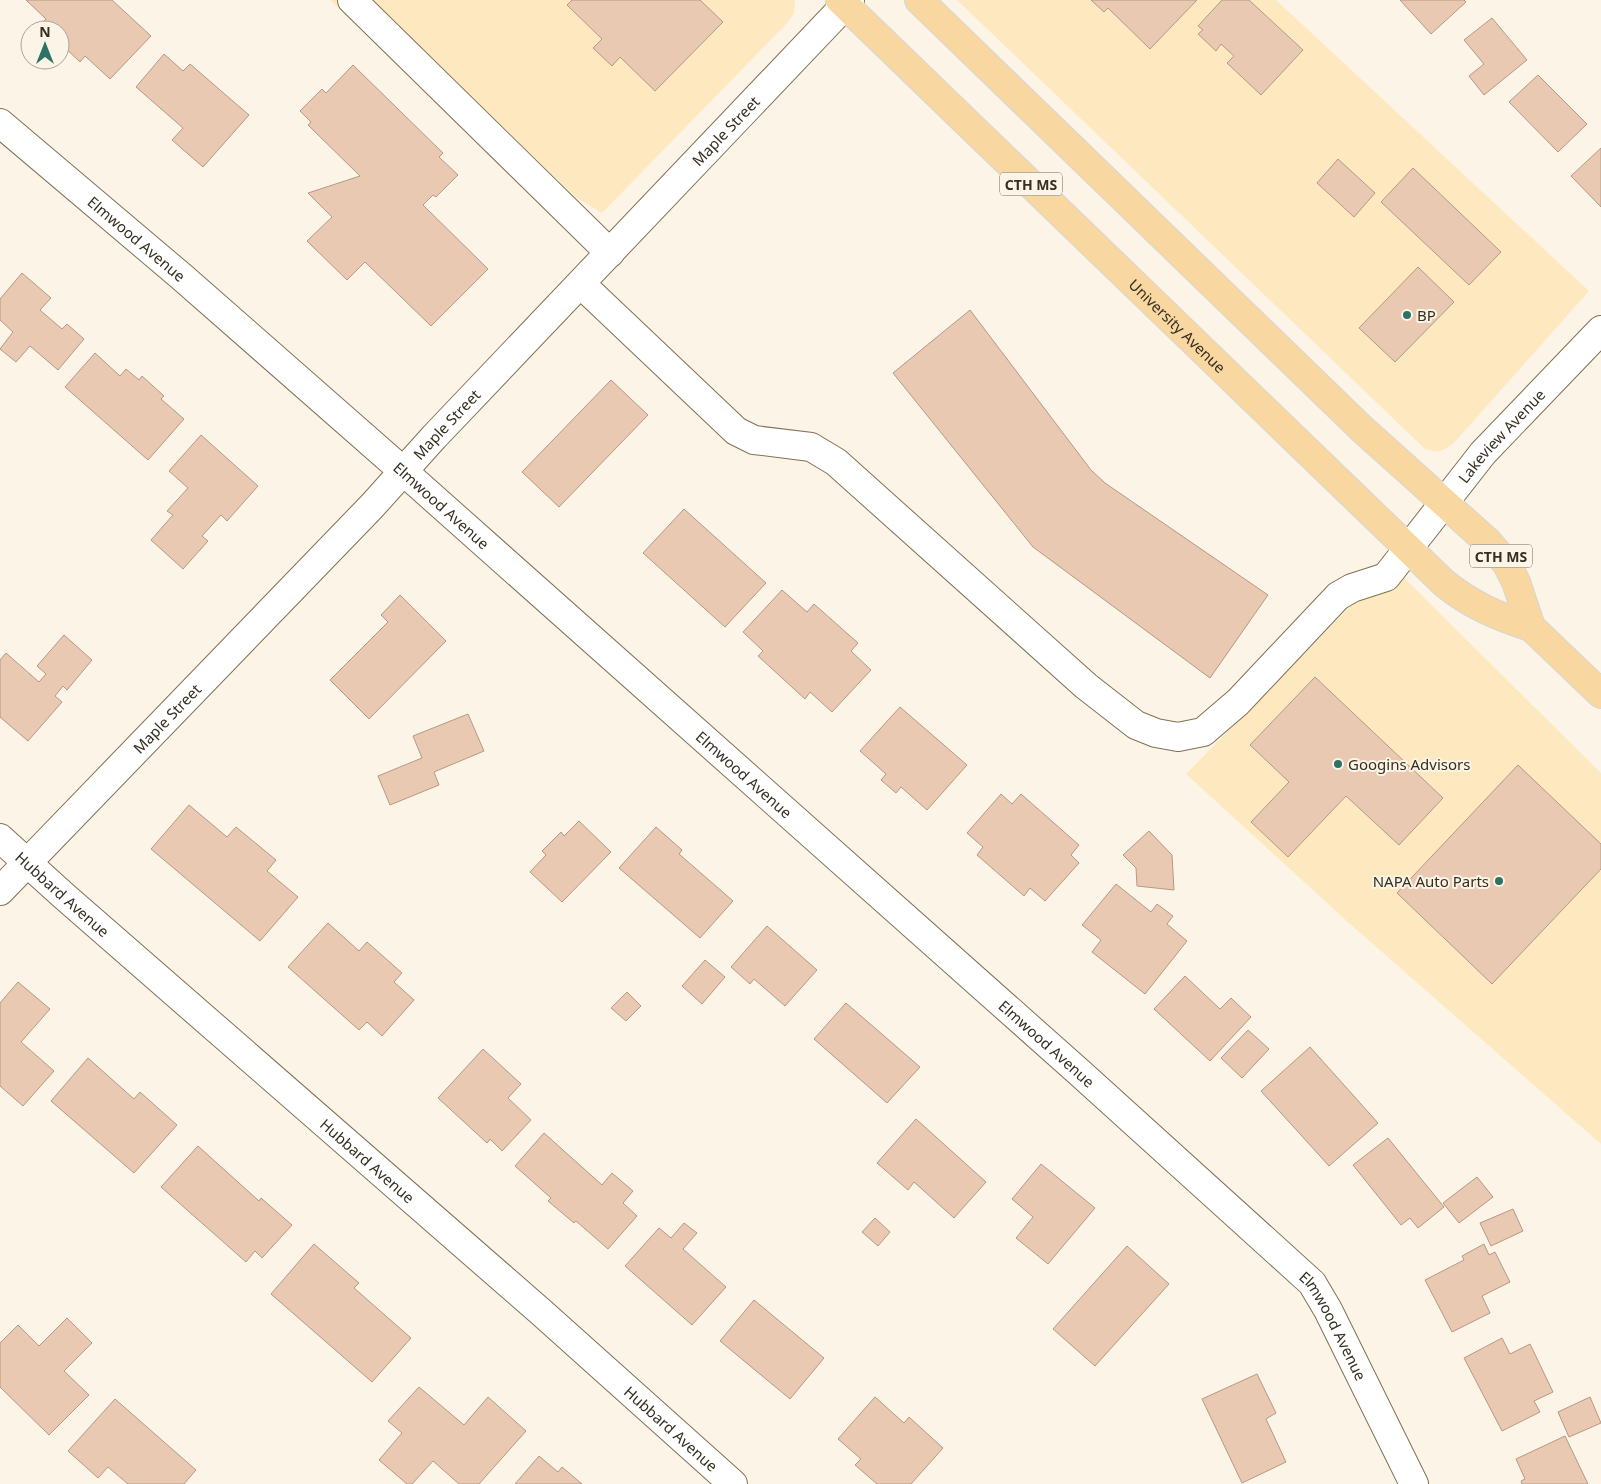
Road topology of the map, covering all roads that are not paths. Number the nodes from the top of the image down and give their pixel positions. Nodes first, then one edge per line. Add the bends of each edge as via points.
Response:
1 (352, 0) edge
2 (919, 0) edge
3 (845, 2) edge
4 (0, 123) edge
5 (610, 253) junction
6 (581, 284) junction
7 (1601, 330) edge
8 (403, 471) junction
9 (1444, 502) junction
10 (1409, 549) junction
11 (1531, 627) junction
12 (1601, 694) edge
13 (0, 838) edge
14 (28, 862) junction
15 (0, 891) edge
16 (734, 1484) edge
17 (1414, 1484) edge

1 - 5 street
2 - 9 main road, University Avenue / CTH MS via 1362,429
3 - 5 street, Maple Street
3 - 10 main road, University Avenue / CTH MS
4 - 8 street, Elmwood Avenue
5 - 6 street, Maple Street
6 - 8 street, Maple Street
6 - 10 street, Lakeview Avenue via 736,431 754,440 811,448 836,462 1086,686 1136,725 1156,734 1178,737 1203,732 1255,685 1338,596 1386,577
7 - 9 street, Lakeview Avenue via 1488,448
8 - 14 street, Maple Street
8 - 17 street, Elmwood Avenue via 1312,1283
9 - 10 street, Lakeview Avenue
9 - 11 main road, University Avenue / CTH MS via 1507,564
10 - 11 main road, University Avenue / CTH MS via 1444,583 1472,603
11 - 12 main road, University Avenue / CTH MS
13 - 14 street, Hubbard Avenue
14 - 15 street, Maple Street
14 - 16 street, Hubbard Avenue

